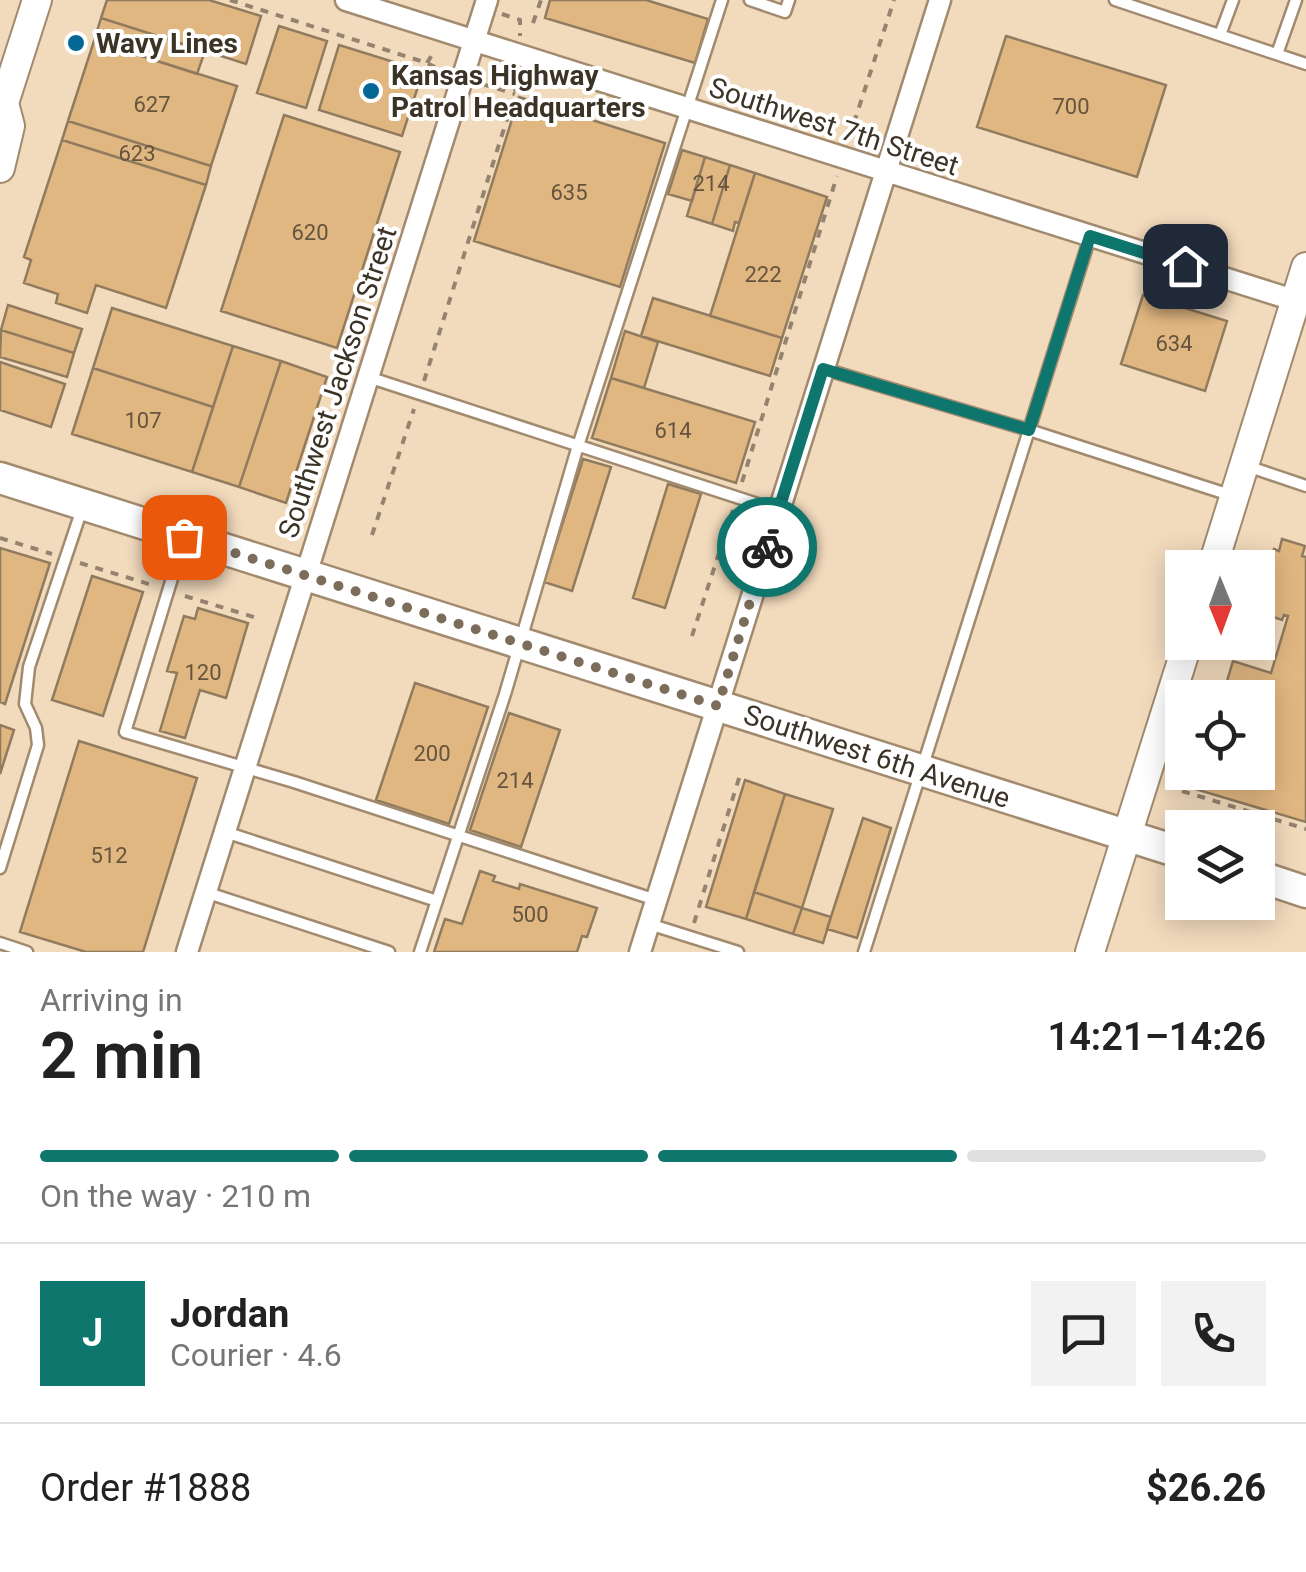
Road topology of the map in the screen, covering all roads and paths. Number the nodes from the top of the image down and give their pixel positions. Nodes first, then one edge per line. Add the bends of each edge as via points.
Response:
1 (37, 0) edge
2 (230, 0) edge
3 (346, 0) edge
4 (487, 0) edge
5 (540, 0) edge
6 (722, 0) edge
7 (750, 0) edge
8 (789, 0) edge
9 (894, 0) edge
10 (940, 0) edge
11 (1115, 0) edge
12 (1161, 0) edge
13 (1233, 0) edge
14 (1296, 0) edge
15 (1156, 14) junction
16 (533, 23) dead end
17 (1220, 35) junction
18 (475, 41) junction
19 (1278, 54) junction
20 (1306, 64) edge
21 (437, 70) dead end
22 (515, 94) dead end
23 (2, 105) edge
24 (689, 108) junction
25 (843, 158) junction
26 (0, 168) edge
27 (885, 171) junction
28 (1090, 236) junction
29 (1306, 267) edge
30 (1300, 302) edge
31 (823, 369) junction
32 (368, 377) junction
33 (420, 393) junction
34 (1029, 430) junction
35 (578, 444) junction
36 (1244, 465) junction
37 (0, 478) edge
38 (1306, 486) edge
39 (738, 496) junction
40 (1234, 497) junction
41 (84, 503) junction
42 (779, 510) junction
43 (372, 535) dead end
44 (184, 537) junction
45 (0, 538) edge
46 (1218, 550) edge
47 (64, 558) junction
48 (305, 575) junction
49 (170, 591) junction
50 (257, 618) dead end
51 (692, 636) dead end
52 (521, 644) junction
53 (1182, 660) edge
54 (718, 706) junction
55 (244, 768) junction
56 (923, 771) junction
57 (740, 774) dead end
58 (1182, 791) dead end
59 (1306, 829) edge
60 (224, 832) junction
61 (1127, 835) junction
62 (459, 836) junction
63 (1165, 847) edge
64 (0, 868) edge
65 (1275, 882) edge
66 (206, 892) junction
67 (1306, 892) edge
68 (656, 900) junction
69 (437, 902) junction
70 (648, 924) junction
71 (689, 938) junction
72 (0, 943) edge
73 (27, 952) edge
74 (187, 952) edge
75 (388, 952) edge
76 (420, 952) edge
77 (640, 952) edge
78 (738, 952) edge
79 (864, 952) edge
80 (1090, 952) edge

1 - 23 main road
2 - 21 path
3 - 18 street, Southwest 7th Street
4 - 18 street, Southwest Jackson Street
5 - 16 path
6 - 24 lane
7 - 8 lane via 785,12
9 - 25 path
10 - 27 street
11 - 15 lane
12 - 15 lane
13 - 17 lane
14 - 19 lane
15 - 17 lane
17 - 19 lane
18 - 24 street, Southwest 7th Street
18 - 32 street, Southwest Jackson Street
19 - 20 lane
22 - 33 path
23 - 26 main road via 10,126
24 - 25 street, Southwest 7th Street
24 - 35 lane
25 - 27 street, Southwest 7th Street
25 - 39 path
27 - 28 street, Southwest 7th Street
27 - 31 street
28 - 30 street, Southwest 7th Street
28 - 34 lane
29 - 30 main road
30 - 36 main road
31 - 34 lane
31 - 42 street
32 - 33 lane
32 - 48 street, Southwest Jackson Street
33 - 35 lane
33 - 43 path
34 - 40 lane
34 - 56 lane
35 - 39 lane
35 - 52 lane
36 - 38 lane
36 - 40 main road
37 - 41 main road, Southwest 6th Avenue
39 - 42 lane
39 - 51 path
40 - 46 main road
41 - 44 main road, Southwest 6th Avenue
41 - 47 lane
42 - 54 street
44 - 48 main road, Southwest 6th Avenue
44 - 49 lane
45 - 47 path
47 - 49 path
47 - 64 lane via 29,667 24,704 38,745
48 - 52 main road, Southwest 6th Avenue
48 - 55 street, Southwest Jackson Street
49 - 50 path
49 - 55 lane via 125,732
52 - 54 main road, Southwest 6th Avenue
52 - 62 lane
53 - 61 main road
54 - 56 main road, Southwest 6th Avenue
54 - 68 street
55 - 60 street, Southwest Jackson Street
55 - 62 lane
56 - 61 main road, Southwest 6th Avenue
56 - 79 lane
57 - 71 path
58 - 59 path
60 - 66 street, Southwest Jackson Street
60 - 69 lane
61 - 63 main road, Southwest 6th Avenue
61 - 80 main road
62 - 68 lane
62 - 69 lane
65 - 67 main road
66 - 74 street, Southwest Jackson Street
66 - 75 lane
68 - 70 street
69 - 76 lane
70 - 71 lane
70 - 77 street
71 - 78 lane
72 - 73 lane

